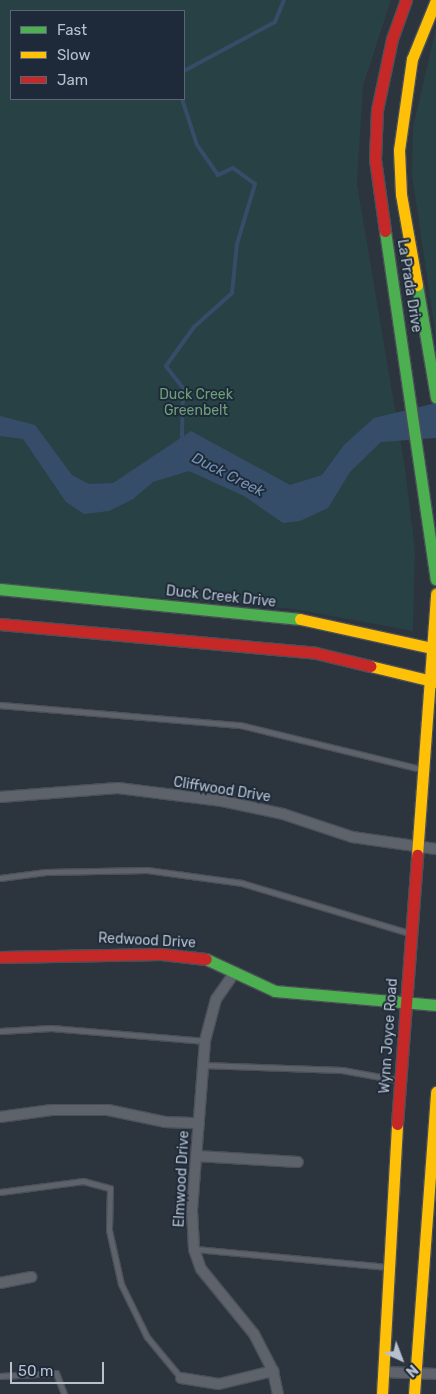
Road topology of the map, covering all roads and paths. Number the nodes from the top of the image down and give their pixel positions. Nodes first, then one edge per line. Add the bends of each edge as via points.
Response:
1 (406, 0) edge
2 (436, 0) edge
3 (436, 397) edge
4 (436, 579) edge
5 (0, 589) edge
6 (436, 594) edge
7 (0, 624) edge
8 (435, 649) edge
9 (433, 682) edge
10 (0, 705) edge
11 (420, 769) junction
12 (0, 797) edge
13 (418, 846) junction
14 (436, 849) edge
15 (0, 878) edge
16 (411, 933) junction
17 (0, 957) edge
18 (235, 972) junction
19 (406, 1002) junction
20 (436, 1005) edge
21 (0, 1031) edge
22 (205, 1041) junction
23 (203, 1065) junction
24 (400, 1081) junction
25 (436, 1092) edge
26 (0, 1117) edge
27 (199, 1123) junction
28 (196, 1156) junction
29 (298, 1162) dead end
30 (0, 1192) edge
31 (194, 1249) junction
32 (388, 1267) junction
33 (32, 1277) dead end
34 (0, 1283) edge
35 (273, 1371) junction
36 (383, 1372) junction
37 (416, 1374) junction
38 (436, 1374) edge
39 (0, 1376) edge
40 (181, 1378) joint
41 (64, 1394) edge
42 (278, 1394) edge
43 (382, 1394) edge
44 (414, 1394) edge

1 - 4 main road, La Prada Drive via 392,39 377,110 375,159
2 - 3 main road, La Prada Drive via 412,59 401,113 401,194
5 - 8 main road, Duck Creek Drive via 316,621
6 - 8 main road
7 - 9 main road via 316,653
8 - 9 main road
9 - 11 main road, Wynn Joyce Road
10 - 11 lane via 240,725
11 - 13 main road, Wynn Joyce Road
12 - 13 street, Cliffwood Drive via 118,788 222,802 283,814 352,836
13 - 14 street, Cliffwood Drive
13 - 16 main road, Wynn Joyce Road
15 - 16 lane via 46,872 156,871 242,883
16 - 19 main road, Wynn Joyce Road
17 - 18 main road, Redwood Drive via 161,954 203,958
18 - 19 main road, Redwood Drive via 275,991
18 - 22 street, Elmwood Drive via 216,999
19 - 20 main road, Redwood Drive
19 - 24 main road, Wynn Joyce Road
21 - 22 lane via 51,1028
22 - 23 street, Elmwood Drive
23 - 24 lane via 342,1070
23 - 27 street, Elmwood Drive
24 - 32 main road, Wynn Joyce Road
25 - 37 main road
26 - 27 street via 52,1110 108,1110
27 - 28 street, Elmwood Drive
28 - 29 street
28 - 31 street, Elmwood Drive
30 - 40 lane via 83,1181 110,1188 108,1230 121,1284 147,1337
31 - 32 lane
31 - 35 street, Elmwood Drive via 201,1269 254,1334
32 - 36 main road, Wynn Joyce Road
33 - 34 street
35 - 40 street via 219,1384
35 - 42 street, Elmwood Drive
36 - 37 street
36 - 43 main road, Wynn Joyce Road
37 - 38 street
37 - 44 main road
39 - 41 lane via 56,1373

